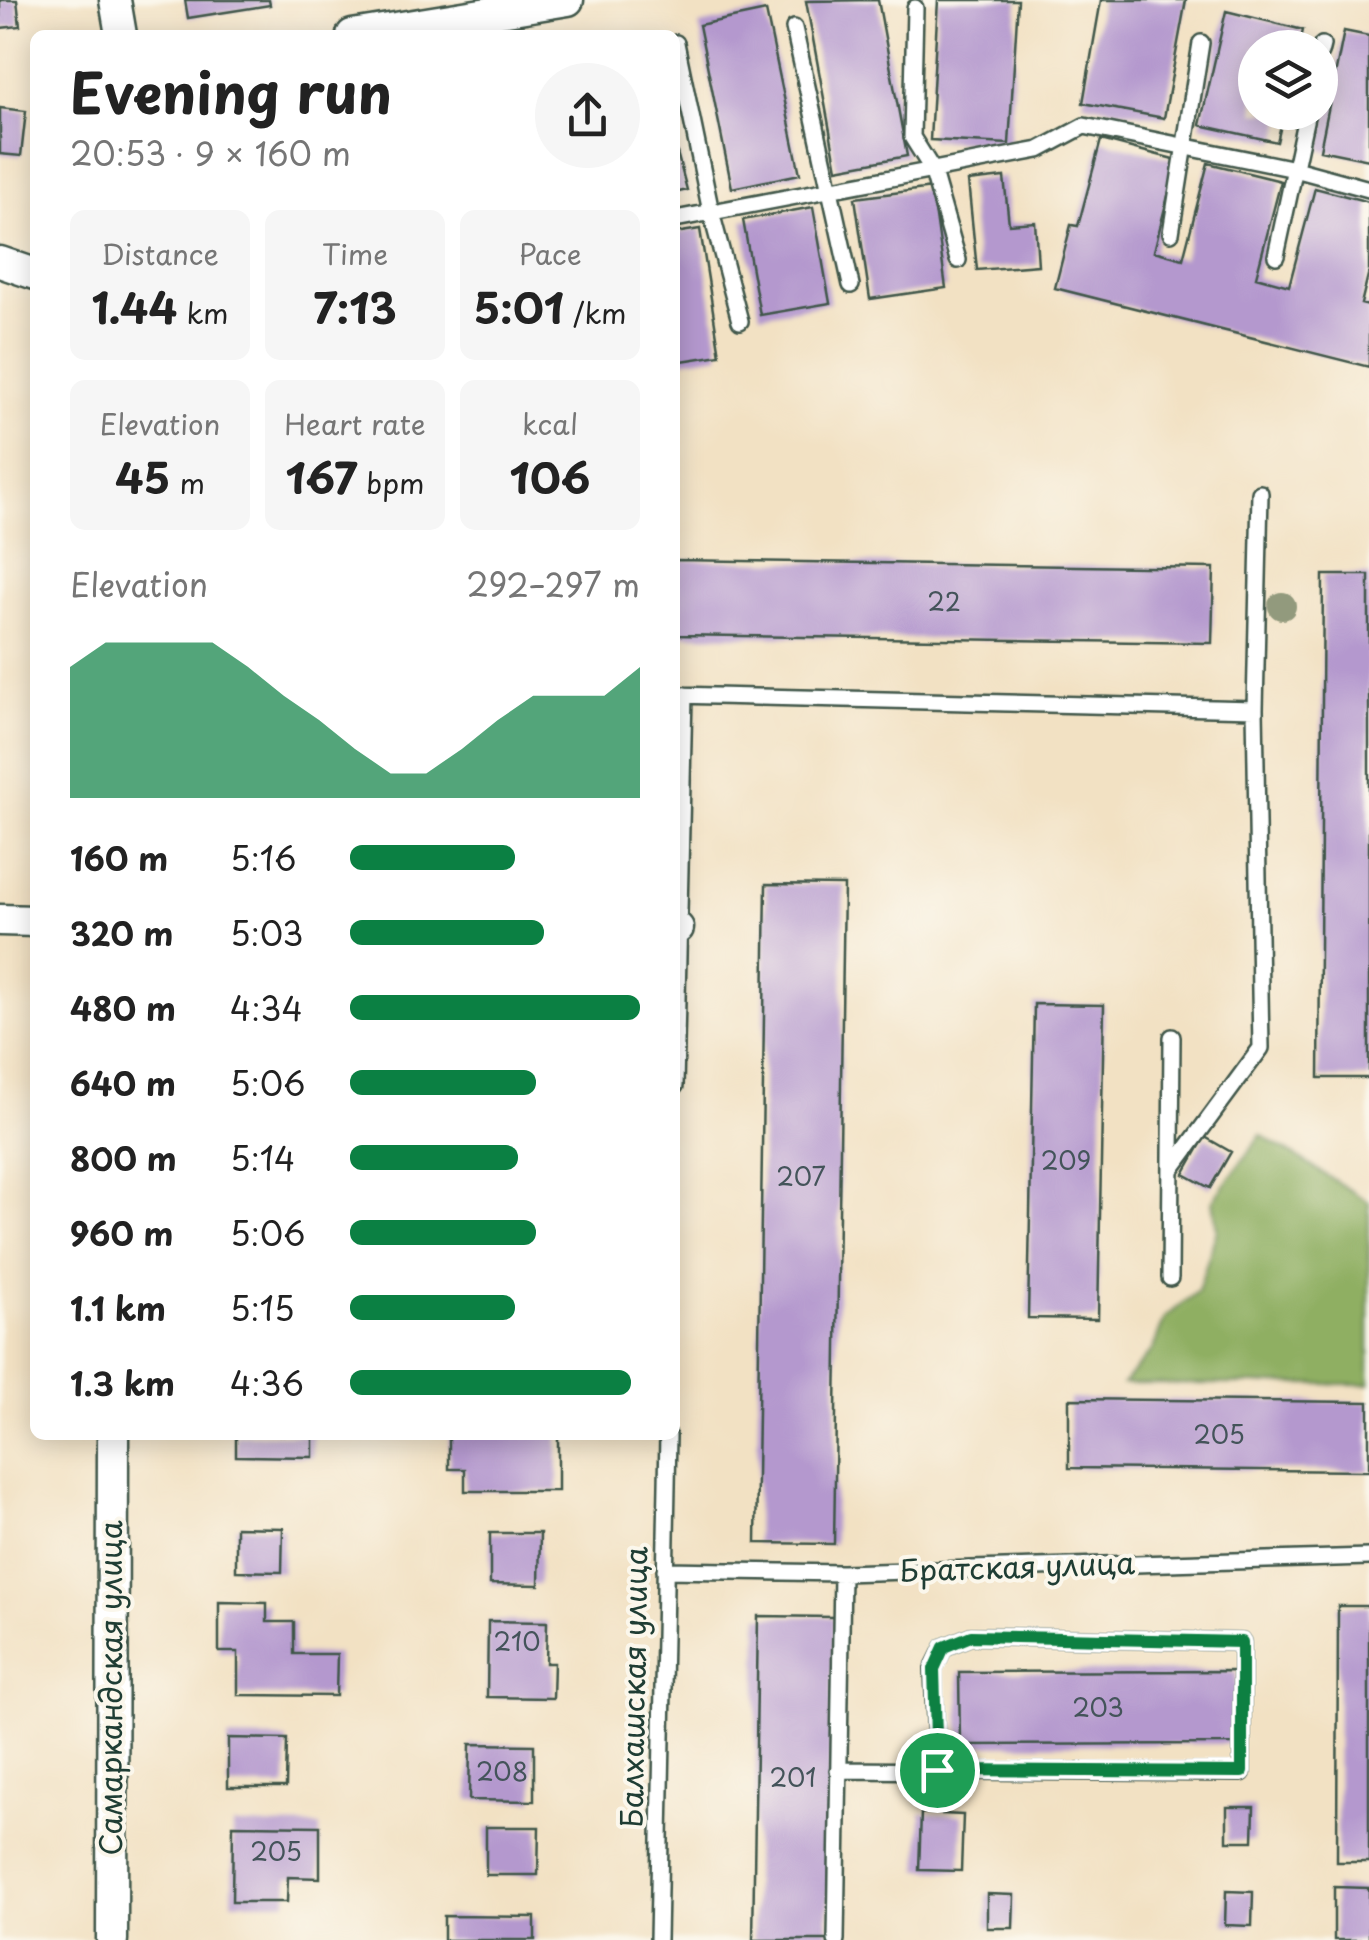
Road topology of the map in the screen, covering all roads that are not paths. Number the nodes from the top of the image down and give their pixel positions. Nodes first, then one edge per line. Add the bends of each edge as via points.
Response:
1 (115, 0) edge
2 (568, 0) edge
3 (915, 8) dead end
4 (794, 28) dead end
5 (120, 30) edge
6 (383, 30) edge
7 (1201, 43) dead end
8 (680, 62) edge
9 (1303, 130) edge
10 (1184, 147) junction
11 (932, 169) junction
12 (1295, 169) junction
13 (1369, 189) edge
14 (828, 190) junction
15 (712, 212) junction
16 (680, 219) edge
17 (1171, 233) dead end
18 (1276, 256) dead end
19 (958, 260) dead end
20 (0, 262) edge
21 (30, 272) edge
22 (851, 285) dead end
23 (740, 322) dead end
24 (1260, 494) dead end
25 (680, 695) edge
26 (1255, 709) junction
27 (0, 920) edge
28 (30, 920) edge
29 (1172, 1037) dead end
30 (1171, 1170) junction
31 (1170, 1278) dead end
32 (113, 1440) edge
33 (668, 1440) edge
34 (1369, 1557) edge
35 (665, 1570) junction
36 (842, 1573) junction
37 (838, 1770) junction
38 (937, 1770) junction
39 (112, 1940) edge
40 (658, 1940) edge
41 (836, 1940) edge

1 - 5 street
2 - 6 street
3 - 11 lane via 912,137
4 - 14 lane
7 - 10 lane
8 - 15 lane
9 - 12 lane
10 - 11 lane via 1084,126 1039,150
10 - 12 lane
10 - 17 lane
11 - 14 lane
11 - 19 lane
12 - 13 lane
12 - 18 lane
14 - 15 lane
14 - 22 lane
15 - 16 lane
15 - 23 lane
20 - 21 street
24 - 26 lane
25 - 26 lane
26 - 30 lane via 1261,1048
27 - 28 street
29 - 30 lane
30 - 31 lane
32 - 39 street, Самаркандская улица
33 - 35 lane, Балхашская улица
34 - 36 lane, Братская улица
35 - 36 lane, Братская улица
35 - 40 lane, Балхашская улица
36 - 37 lane
37 - 38 lane
37 - 41 lane
38 - 38 lane via 1242,1772 1242,1642 971,1636 944,1647 934,1669

